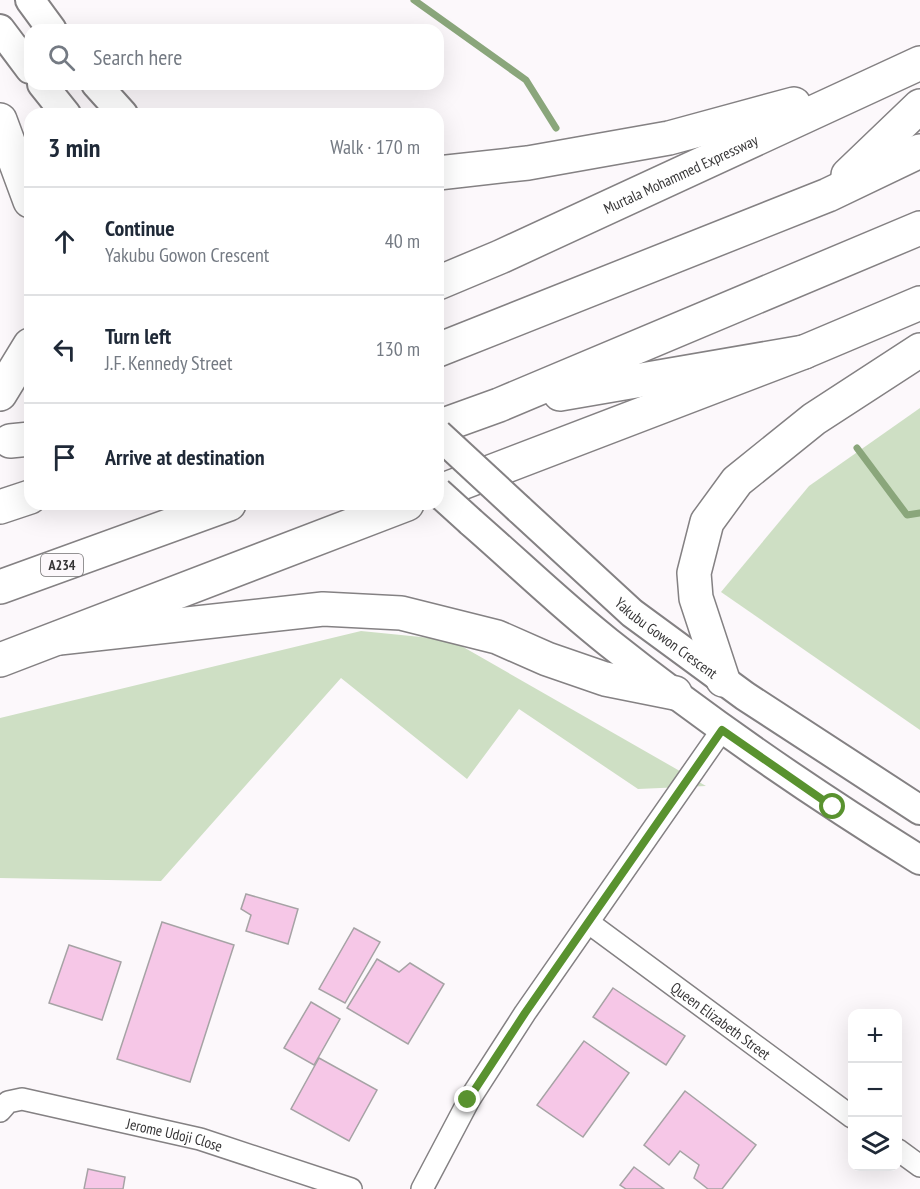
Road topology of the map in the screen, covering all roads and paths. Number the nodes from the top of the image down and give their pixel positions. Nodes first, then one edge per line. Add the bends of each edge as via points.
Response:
1 (30, 0) edge
2 (48, 24) edge
3 (0, 29) edge
4 (24, 61) edge
5 (920, 63) edge
6 (882, 80) junction
7 (47, 90) edge
8 (101, 90) edge
9 (920, 106) edge
10 (61, 108) edge
11 (118, 108) edge
12 (0, 120) edge
13 (920, 151) edge
14 (444, 172) edge
15 (24, 185) edge
16 (828, 195) junction
17 (920, 228) edge
18 (444, 280) edge
19 (920, 303) edge
20 (444, 348) edge
21 (920, 350) edge
22 (804, 352) junction
23 (24, 355) edge
24 (0, 394) edge
25 (499, 405) junction
26 (444, 425) edge
27 (444, 440) edge
28 (444, 490) edge
29 (444, 497) edge
30 (212, 510) edge
31 (391, 510) edge
32 (0, 587) edge
33 (58, 638) junction
34 (0, 660) edge
35 (723, 680) junction
36 (675, 693) junction
37 (722, 730) junction
38 (920, 810) edge
39 (920, 860) edge
40 (589, 922) junction
41 (0, 1112) edge
42 (848, 1114) edge
43 (902, 1153) edge
44 (920, 1166) edge
45 (351, 1189) edge
46 (422, 1189) edge

1 - 2 main road
3 - 4 main road
5 - 6 highway, Murtala Mohammed Expressway
6 - 14 highway via 669,138 528,163
6 - 18 highway, Murtala Mohammed Expressway
7 - 10 main road
8 - 11 main road
9 - 16 highway
12 - 15 highway
13 - 16 highway
16 - 20 highway
17 - 25 highway
19 - 22 highway
21 - 35 highway via 814,419 737,481 707,522 694,573 696,598
22 - 25 highway
22 - 28 highway
23 - 24 highway
25 - 26 highway
27 - 35 main road, Yakubu Gowon Crescent, bridge via 632,614
29 - 36 main road, bridge via 607,641
30 - 32 highway, A234
31 - 33 highway
33 - 34 highway
33 - 36 highway via 323,609 401,613 497,637 605,679
35 - 38 main road, Yakubu Gowon Crescent
36 - 37 main road
37 - 39 main road via 833,807
37 - 40 street
40 - 42 street, Queen Elizabeth Street
40 - 46 street via 468,1100
41 - 45 street, Jerome Udoji Close via 8,1102 22,1099 200,1139
43 - 44 street

